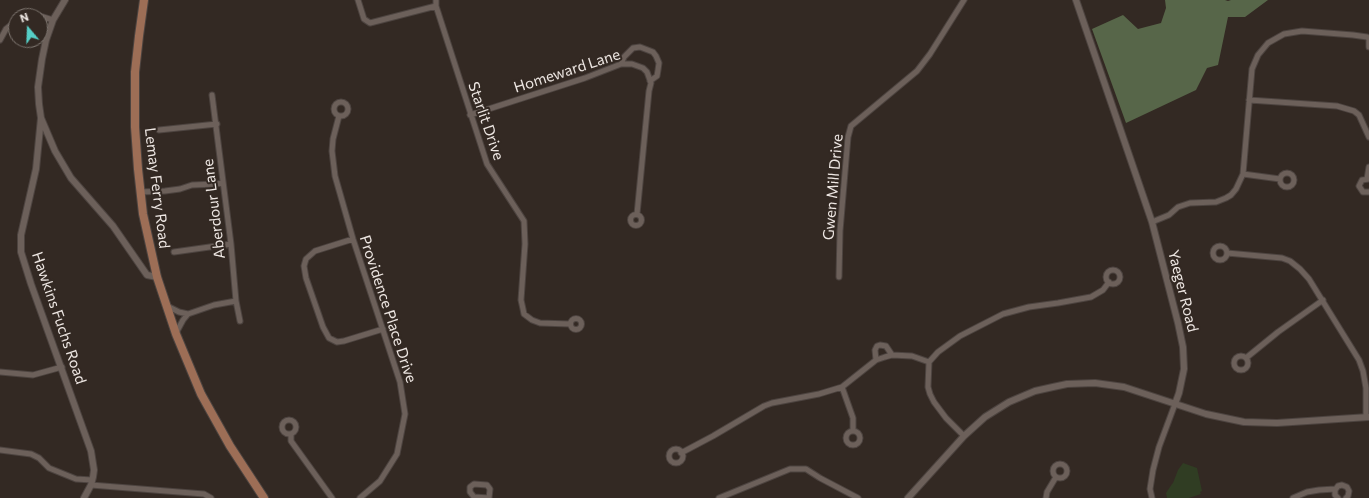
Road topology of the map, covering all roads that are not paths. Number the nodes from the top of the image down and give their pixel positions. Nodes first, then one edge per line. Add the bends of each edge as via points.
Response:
1 (64, 0) edge
2 (144, 0) edge
3 (358, 0) edge
4 (436, 0) edge
5 (964, 0) edge
6 (1076, 0) edge
7 (436, 6) junction
8 (48, 18) edge
9 (53, 20) junction
10 (8, 27) edge
11 (0, 40) edge
12 (1369, 40) edge
13 (1369, 47) edge
14 (621, 64) junction
15 (650, 81) junction
16 (212, 95) dead end
17 (1249, 100) junction
18 (470, 115) junction
19 (339, 116) dead end
20 (42, 118) junction
21 (217, 124) junction
22 (159, 130) dead end
23 (1369, 137) edge
24 (1369, 167) edge
25 (1243, 174) junction
26 (1280, 179) dead end
27 (1368, 179) edge
28 (223, 183) junction
29 (140, 192) junction
30 (1369, 192) edge
31 (637, 214) dead end
32 (1152, 222) junction
33 (353, 239) junction
34 (232, 244) junction
35 (174, 252) dead end
36 (1227, 253) dead end
37 (157, 277) junction
38 (839, 277) dead end
39 (1109, 282) dead end
40 (1323, 300) junction
41 (236, 301) junction
42 (165, 305) junction
43 (188, 314) junction
44 (240, 321) dead end
45 (570, 324) dead end
46 (383, 329) junction
47 (176, 334) junction
48 (892, 355) junction
49 (1246, 358) dead end
50 (876, 360) junction
51 (929, 362) junction
52 (62, 367) junction
53 (0, 372) edge
54 (842, 387) junction
55 (1175, 404) junction
56 (1367, 417) edge
57 (853, 431) dead end
58 (291, 434) dead end
59 (964, 436) junction
60 (0, 450) edge
61 (682, 453) dead end
62 (1056, 477) dead end
63 (92, 483) junction
64 (1335, 489) junction
65 (84, 498) edge
66 (211, 498) edge
67 (264, 498) edge
68 (332, 498) edge
69 (360, 498) edge
70 (719, 498) edge
71 (858, 498) edge
72 (908, 498) edge
73 (1046, 498) edge
74 (1152, 498) edge
75 (1293, 498) edge
76 (1338, 498) edge
77 (1346, 498) edge

1 - 9 street
2 - 29 main road, Lemay Ferry Road via 136,54 134,92
3 - 7 street via 367,24
4 - 7 street, Starlit Drive
5 - 38 street, Gwen Mill Drive via 917,71 851,126 840,231
6 - 32 street, Yaeger Road
7 - 18 street, Starlit Drive
8 - 9 street
9 - 20 street via 46,40 39,80 38,96
10 - 11 street
12 - 13 street
12 - 17 street via 1367,37 1353,35 1302,31 1284,34 1268,43 1258,55 1252,69
14 - 15 street, Homeward Lane via 643,68
14 - 15 street via 633,48 640,47 653,52 658,70 657,76
14 - 18 street, Homeward Lane
15 - 31 street
16 - 21 street, Aberdour Lane
17 - 23 street via 1337,106 1354,111
17 - 25 street
18 - 45 street, Starlit Drive via 487,164 524,221 521,300 524,314 540,323
19 - 33 street, Providence Place Drive via 333,139 332,162
20 - 37 street via 55,151 71,178 113,226 147,274
20 - 52 street, Hawkins Fuchs Road via 36,168 20,244 22,258
21 - 22 street
21 - 28 street, Aberdour Lane
24 - 27 street
25 - 26 street
25 - 32 street via 1236,188 1226,198 1216,202 1190,203
27 - 30 street via 1362,180 1359,186 1363,192
28 - 29 street
28 - 34 street, Aberdour Lane
29 - 37 main road, Lemay Ferry Road
32 - 55 street, Yaeger Road via 1183,347 1182,380
33 - 46 street, Providence Place Drive
33 - 46 street via 315,251 306,259 306,278 326,334 332,340 344,341
34 - 35 street
34 - 41 street, Aberdour Lane
36 - 40 street via 1269,256 1290,261 1309,279
37 - 42 main road, Lemay Ferry Road
39 - 51 street via 1103,290 1091,297 1003,314 954,340
40 - 49 street
40 - 56 street via 1359,360 1366,388
41 - 43 street
41 - 44 street, Aberdour Lane
42 - 43 street
42 - 47 main road, Lemay Ferry Road
43 - 47 street
46 - 69 street, Providence Place Drive via 400,382 405,414 397,454 380,481
47 - 67 main road, Lemay Ferry Road via 198,387 221,432
48 - 50 street
48 - 50 street via 886,346 880,345 875,350
48 - 51 street via 912,356
50 - 54 street
51 - 59 street via 928,387 932,398 946,418
52 - 53 street via 33,375
52 - 63 street, Hawkins Fuchs Road via 91,451 94,470
54 - 57 street via 853,418
54 - 61 street via 764,406
55 - 56 street via 1222,418 1254,423
55 - 59 street via 1118,386 1095,383 1066,384 1009,402 985,417
55 - 74 street via 1153,470 1150,489
58 - 68 street via 291,441
59 - 72 street
60 - 63 street via 31,454 40,458 49,468
62 - 73 street
63 - 65 street, Hawkins Fuchs Road
63 - 66 street via 204,494
64 - 75 street via 1307,492
64 - 76 street
64 - 77 street via 1340,485 1347,487 1349,493
70 - 71 street via 790,469 806,469

